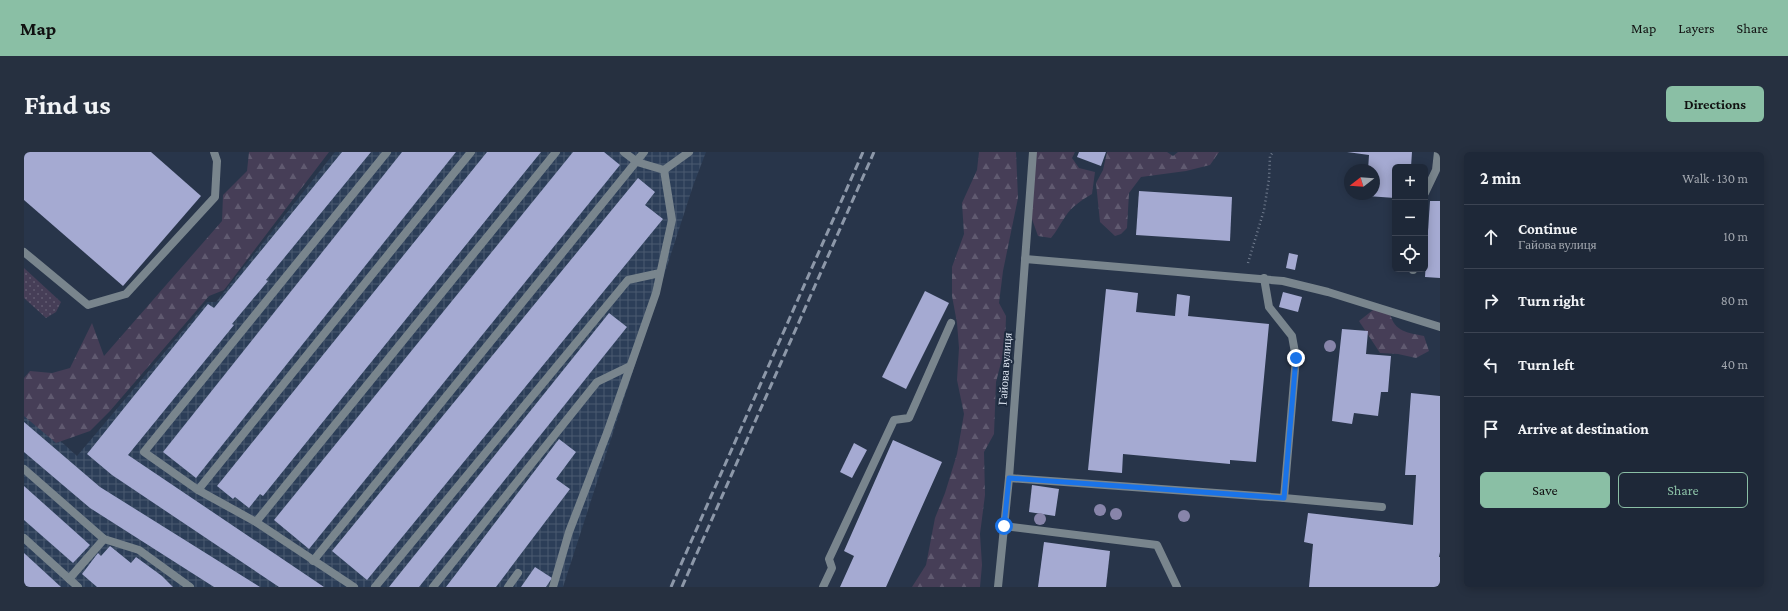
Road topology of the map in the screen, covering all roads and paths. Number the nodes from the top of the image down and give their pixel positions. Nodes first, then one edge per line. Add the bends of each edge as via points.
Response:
1 (214, 152) edge
2 (387, 152) edge
3 (471, 152) edge
4 (556, 152) edge
5 (624, 152) edge
6 (644, 152) edge
7 (689, 152) edge
8 (1034, 152) edge
9 (1273, 152) edge
10 (1438, 152) edge
11 (637, 162) junction
12 (664, 170) junction
13 (1428, 187) edge
14 (24, 252) edge
15 (1025, 259) junction
16 (660, 273) junction
17 (1243, 277) junction
18 (1264, 278) junction
19 (951, 323) dead end
20 (1440, 327) edge
21 (630, 366) junction
22 (24, 469) edge
23 (1009, 478) junction
24 (198, 490) junction
25 (1284, 498) junction
26 (1382, 507) dead end
27 (256, 522) junction
28 (1004, 526) junction
29 (24, 538) edge
30 (104, 538) junction
31 (313, 561) junction
32 (518, 573) dead end
33 (69, 579) junction
34 (78, 587) edge
35 (190, 587) edge
36 (354, 587) edge
37 (375, 587) edge
38 (433, 587) edge
39 (508, 587) edge
40 (553, 587) edge
41 (823, 587) edge
42 (998, 587) edge
43 (1177, 587) edge

1 - 14 street via 217,161 215,197 126,294 88,305
2 - 24 street via 144,452
3 - 24 street
4 - 27 street
5 - 11 street
6 - 11 street
7 - 12 street
8 - 15 street, Гайова вулиця
9 - 17 path via 1270,156 1264,210
10 - 13 street via 1436,170
11 - 12 street
11 - 31 street
12 - 16 street via 672,220
15 - 17 street
15 - 23 street, Гайова вулиця
16 - 21 street via 656,293
16 - 37 street via 628,280
17 - 18 street
18 - 20 street via 1283,280 1328,292
18 - 25 street via 1269,307 1292,336 1296,358
19 - 41 street via 909,418 894,420 829,559 832,568
21 - 38 street via 597,382
21 - 40 street via 569,532
22 - 30 street
23 - 25 street
23 - 28 street, Гайова вулиця
24 - 27 street
25 - 26 street
27 - 31 street
28 - 42 street, Гайова вулиця
28 - 43 street via 1157,544
29 - 33 street
30 - 33 street
30 - 35 street via 139,550
31 - 36 street
32 - 39 street
33 - 34 street

